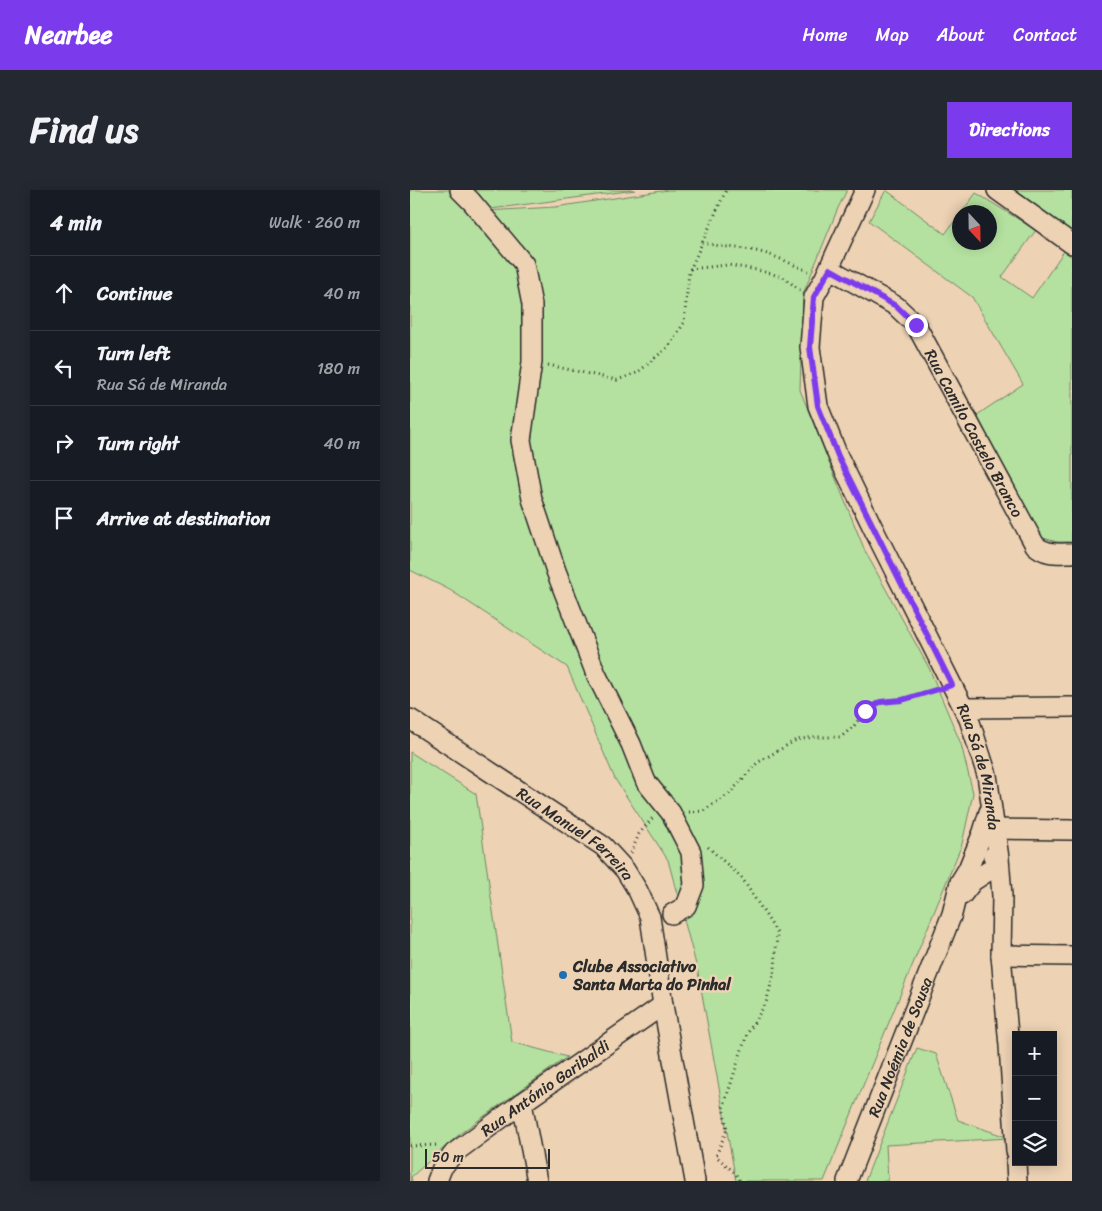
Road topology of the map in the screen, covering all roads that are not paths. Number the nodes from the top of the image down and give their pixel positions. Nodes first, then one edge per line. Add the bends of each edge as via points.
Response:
1 (460, 190) edge
2 (865, 190) edge
3 (997, 190) edge
4 (1072, 244) edge
5 (827, 273) junction
6 (1072, 553) edge
7 (1072, 707) edge
8 (964, 708) junction
9 (410, 719) edge
10 (991, 801) joint
11 (1072, 830) edge
12 (989, 831) junction
13 (999, 858) junction
14 (968, 869) junction
15 (1002, 904) junction
16 (955, 907) junction
17 (672, 914) dead end
18 (1001, 955) junction
19 (1072, 956) edge
20 (663, 1005) junction
21 (522, 1103) junction
22 (1014, 1121) edge
23 (1016, 1166) edge
24 (437, 1181) edge
25 (537, 1181) edge
26 (695, 1181) edge
27 (847, 1181) edge
28 (1017, 1181) edge

1 - 17 street via 524,264 532,305 532,362 521,440 532,499 596,674 646,782 667,808 691,852 694,885 686,906
2 - 5 street, Rua Sá de Miranda
3 - 4 street
5 - 6 street, Rua Camilo Castelo Branco via 896,306 916,325 1035,546 1048,553
5 - 8 street, Rua Sá de Miranda via 814,297 810,347 818,406 838,456
7 - 8 street
8 - 10 street, Rua Sá de Miranda via 988,775
9 - 20 street, Rua Manuel Ferreira via 602,846 625,870 650,917
10 - 12 street, Rua Noémia de Sousa
11 - 12 street
12 - 13 street, Rua Sá de Miranda
12 - 14 street, Rua Noémia de Sousa
13 - 14 street via 983,856
13 - 15 street, Rua Sá de Miranda
13 - 16 street, Rua Noémia de Sousa via 990,870 973,881
14 - 16 street, Rua Noémia de Sousa via 960,882
15 - 16 street via 991,890 976,890 967,893
15 - 18 street, Rua Sá de Miranda
16 - 27 street, Rua Noémia de Sousa
18 - 19 street
18 - 22 street, Rua Sá de Miranda
20 - 21 street, Rua António Garibaldi
20 - 26 street, Rua Manuel Ferreira
21 - 24 street, Rua António Garibaldi via 454,1153
21 - 25 street
23 - 28 street

